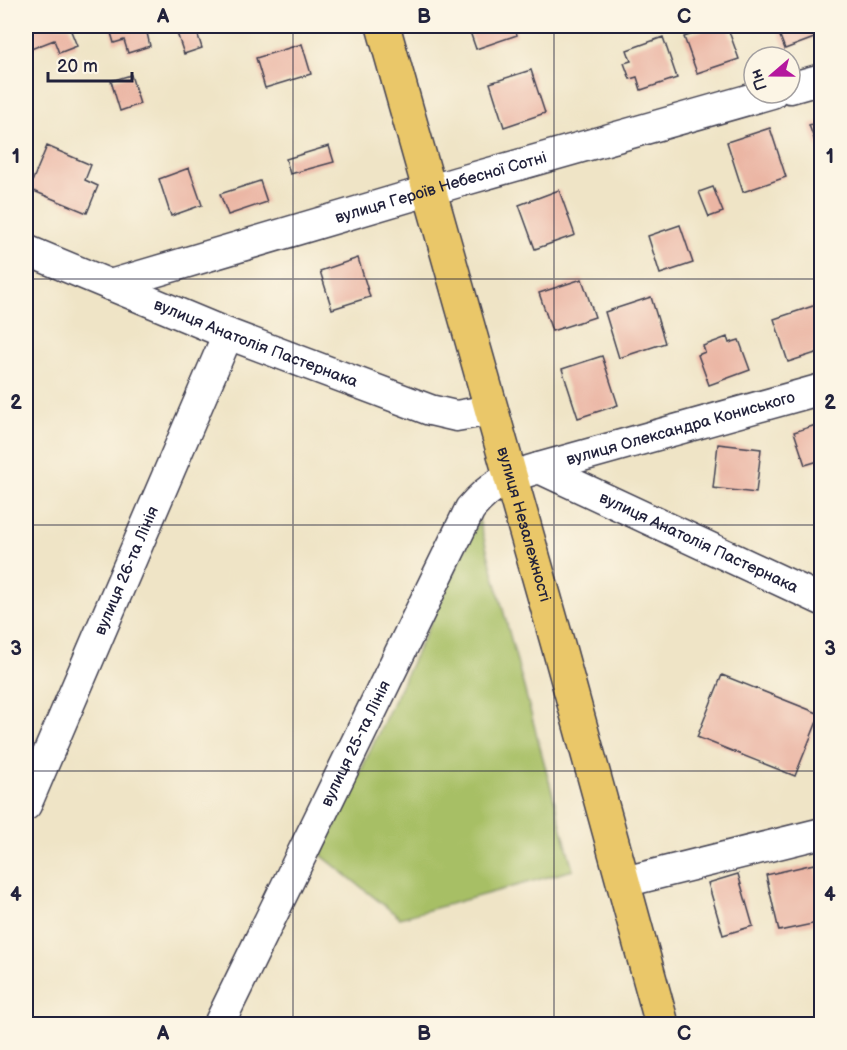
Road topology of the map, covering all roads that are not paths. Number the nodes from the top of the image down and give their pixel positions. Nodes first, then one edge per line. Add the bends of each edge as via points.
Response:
1 (383, 26) edge
2 (822, 79) edge
3 (802, 85) edge
4 (742, 102) edge
5 (429, 191) junction
6 (26, 250) edge
7 (111, 285) junction
8 (228, 334) junction
9 (822, 389) edge
10 (491, 410) junction
11 (524, 472) junction
12 (822, 600) edge
13 (26, 806) edge
14 (822, 833) edge
15 (624, 882) junction
16 (219, 1024) edge
17 (662, 1024) edge

1 - 5 main road, вулиця Незалежності
2 - 3 street
4 - 5 street, вулиця Героїв Небесної Сотні
5 - 7 street, вулиця Героїв Небесної Сотні
5 - 10 main road, вулиця Незалежності
6 - 7 street, вулиця Анатолія Пастернака
7 - 8 street, вулиця Анатолія Пастернака
8 - 10 street, вулиця Анатолія Пастернака via 430,410 456,416
8 - 13 street, вулиця 26-та Лінія
9 - 11 street, вулиця Олександра Кониського
10 - 11 main road, вулиця Незалежності
11 - 12 street, вулиця Анатолія Пастернака
11 - 15 main road, вулиця Незалежності
11 - 16 street, вулиця 25-та Лінія via 481,496 470,509
14 - 15 street
15 - 17 main road, вулиця Незалежності

